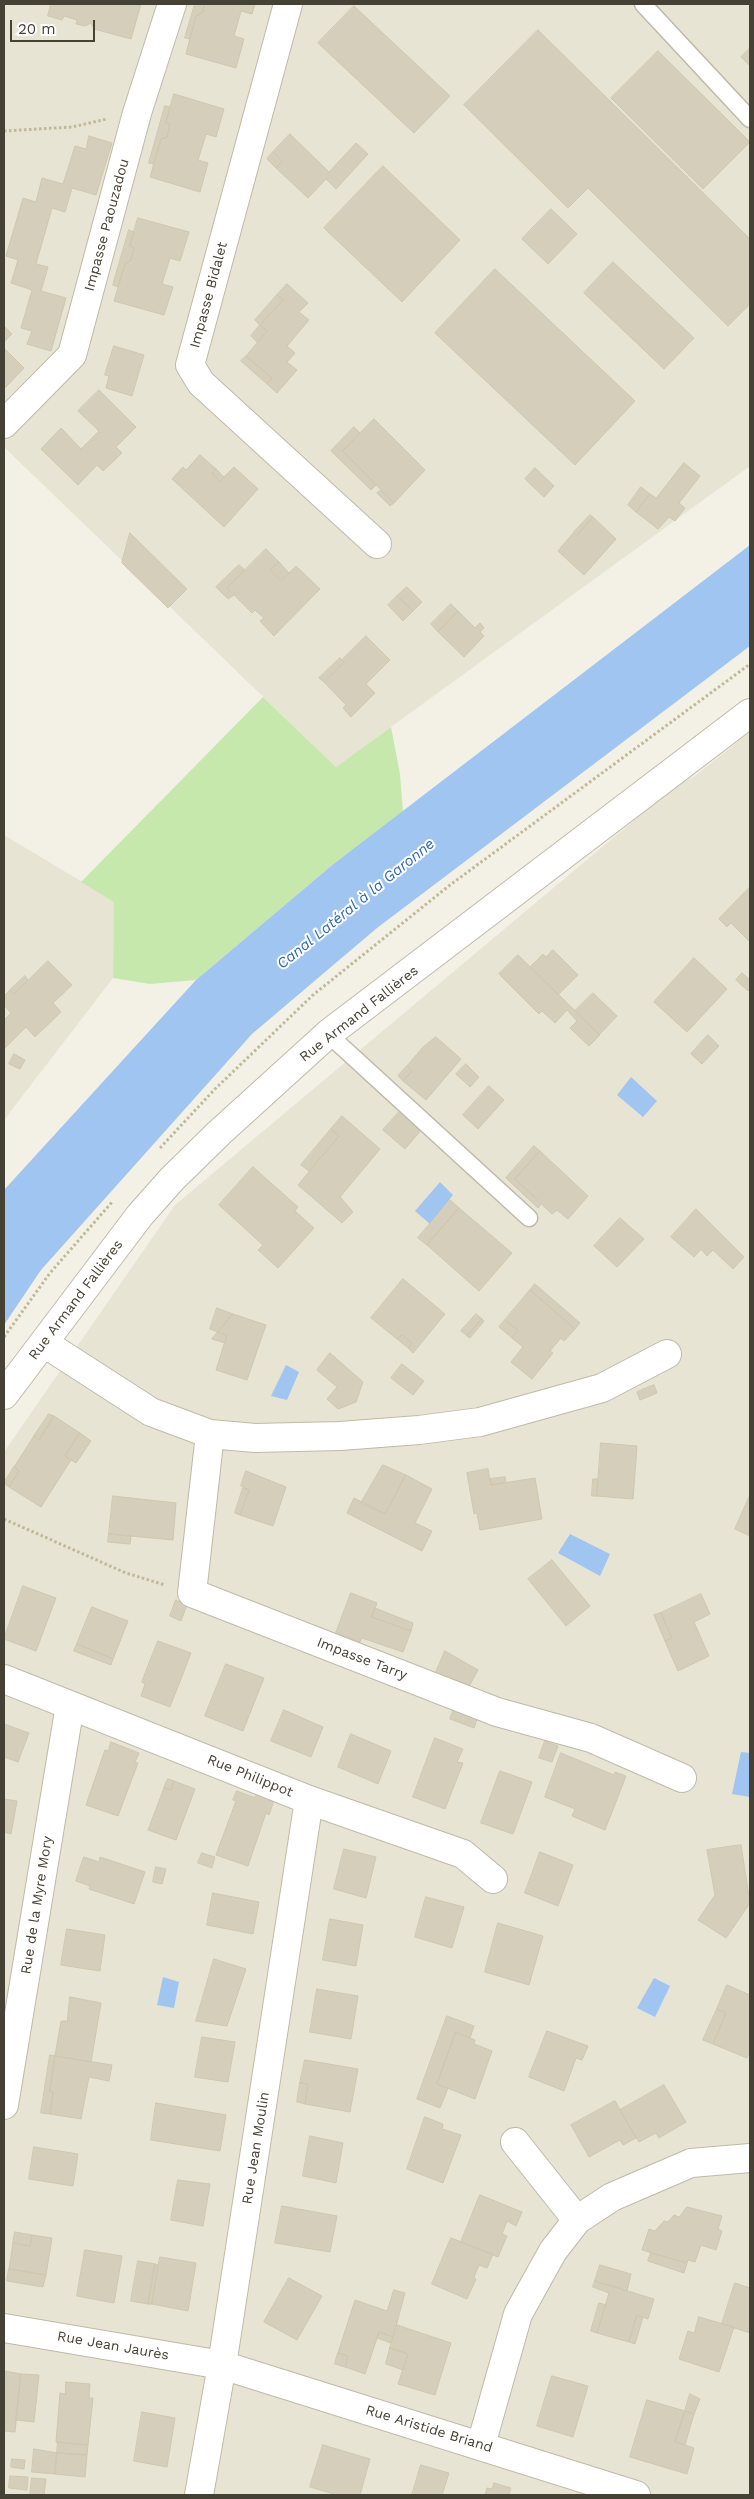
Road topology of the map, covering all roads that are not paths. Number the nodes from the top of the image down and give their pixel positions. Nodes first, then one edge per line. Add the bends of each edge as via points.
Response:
1 (172, 4) edge
2 (288, 4) edge
3 (643, 4) edge
4 (750, 119) edge
5 (4, 424) edge
6 (377, 544) dead end
7 (750, 713) edge
8 (328, 1034) junction
9 (529, 1218) dead end
10 (44, 1343) junction
11 (666, 1354) dead end
12 (4, 1395) edge
13 (210, 1434) junction
14 (4, 1679) edge
15 (70, 1705) junction
16 (682, 1778) dead end
17 (310, 1800) junction
18 (493, 1879) dead end
19 (4, 2105) edge
20 (515, 2142) dead end
21 (750, 2158) edge
22 (577, 2220) junction
23 (4, 2328) edge
24 (222, 2365) junction
25 (481, 2445) junction
26 (199, 2495) edge
27 (636, 2495) edge

1 - 5 street, Impasse Paouzadou via 137,113 72,355
2 - 6 street, Impasse Bidalet via 190,365 201,383
3 - 4 lane
7 - 8 street, Rue Armand Fallières
8 - 9 lane
8 - 10 street, Rue Armand Fallières via 172,1180 140,1215
10 - 12 street, Rue Armand Fallières
10 - 13 street via 151,1412
11 - 13 street via 602,1388 480,1422 340,1436 255,1438
13 - 16 street, Impasse Tarry via 192,1593 498,1712 591,1738
14 - 15 street, Rue Philippot
15 - 17 street, Rue Philippot
15 - 19 street, Rue de la Myre Mory
17 - 18 street, Rue Philippot via 463,1854
17 - 24 street, Rue Jean Moulin
20 - 22 street
21 - 22 street via 692,2163 612,2197
22 - 25 street via 553,2251 518,2314
23 - 24 street, Rue Jean Jaurès
24 - 25 street, Rue Aristide Briand
24 - 26 street, Rue Jean Moulin
25 - 27 street, Rue Aristide Briand

